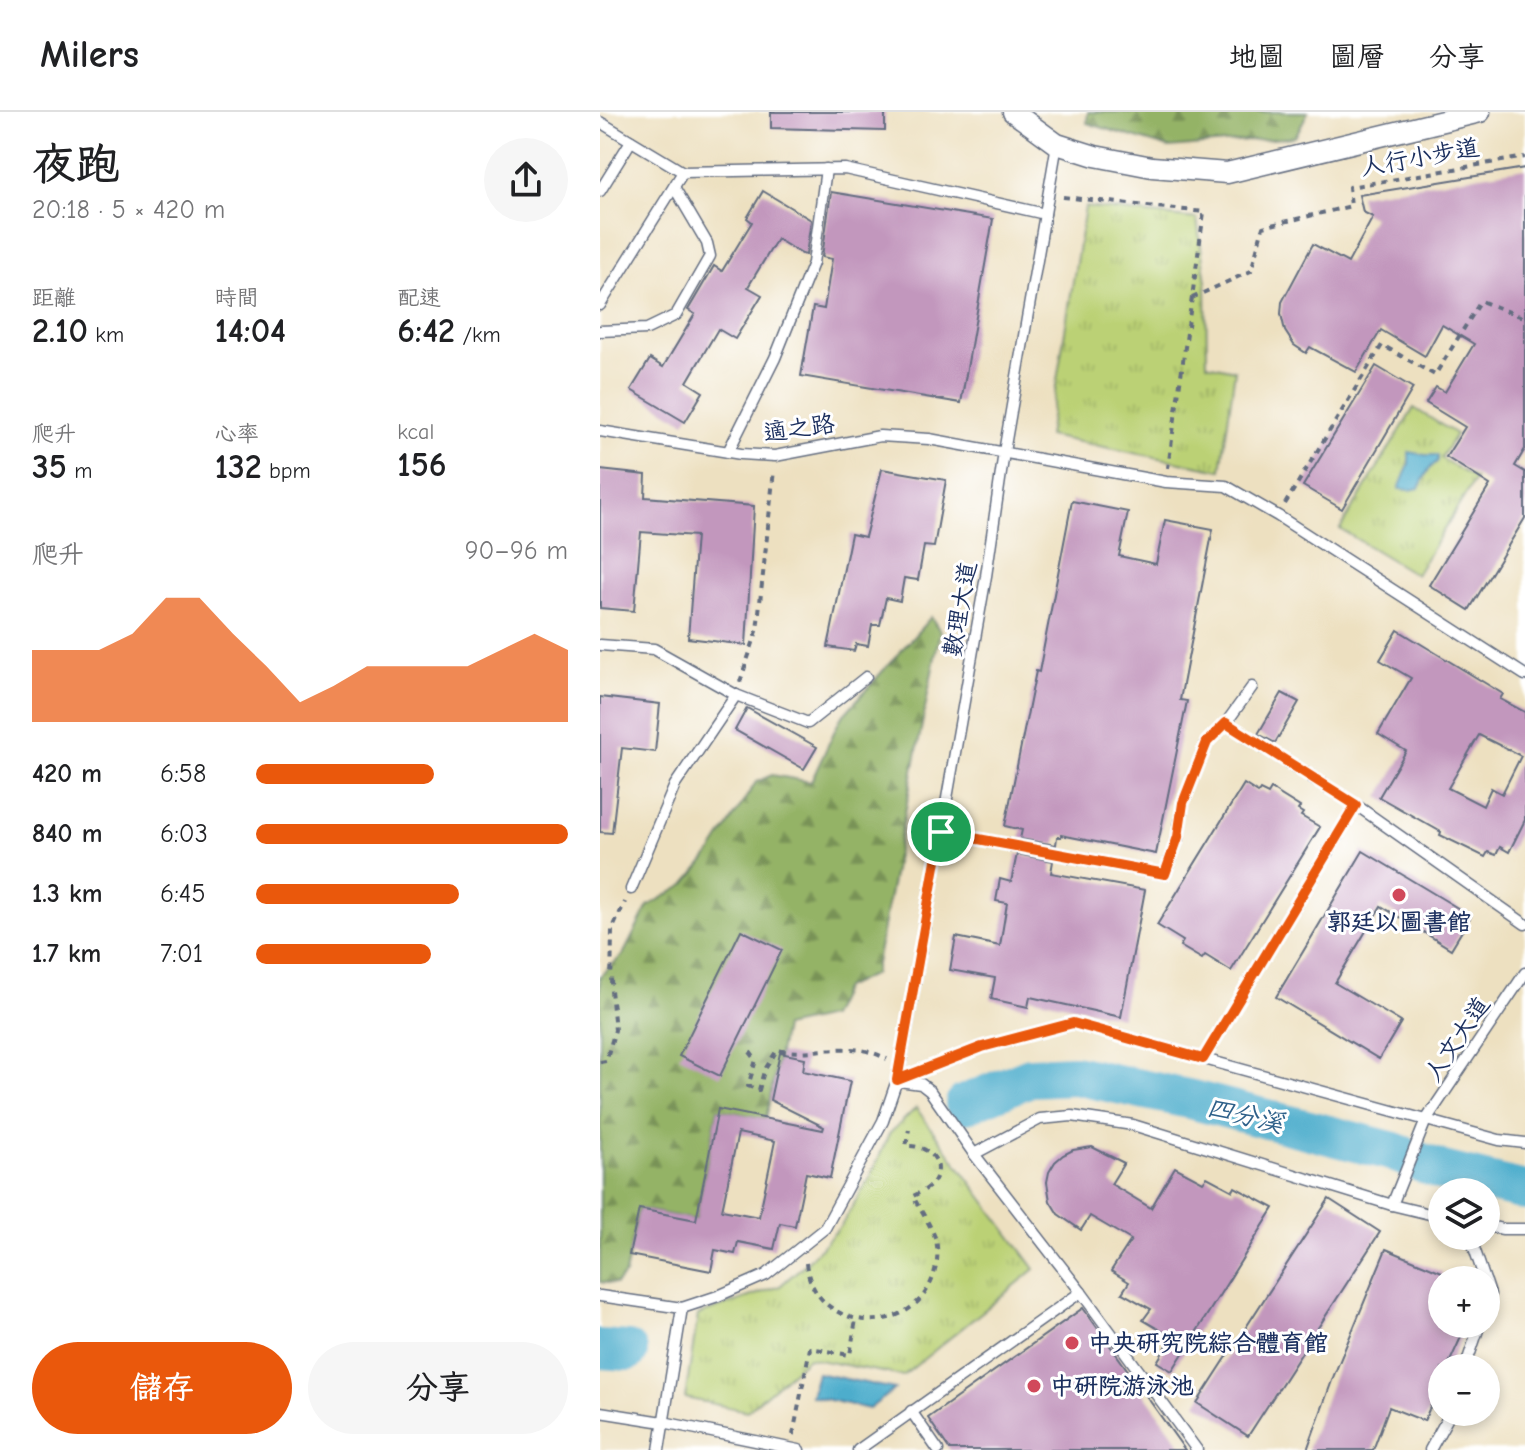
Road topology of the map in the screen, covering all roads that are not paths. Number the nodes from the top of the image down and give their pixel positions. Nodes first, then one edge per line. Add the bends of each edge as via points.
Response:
1 (1013, 112) edge
2 (1480, 112) edge
3 (600, 122) edge
4 (631, 141) junction
5 (1057, 144) junction
6 (826, 169) junction
7 (683, 172) junction
8 (674, 187) junction
9 (600, 191) edge
10 (1045, 214) junction
11 (604, 291) edge
12 (600, 305) edge
13 (600, 331) edge
14 (600, 431) edge
15 (728, 452) junction
16 (1004, 452) junction
17 (600, 645) edge
18 (1525, 675) edge
19 (866, 677) dead end
20 (1252, 687) dead end
21 (736, 695) junction
22 (1226, 723) junction
23 (1356, 805) junction
24 (941, 832) junction
25 (631, 889) road end
26 (1525, 924) edge
27 (1525, 973) edge
28 (1203, 1059) junction
29 (897, 1080) junction
30 (1424, 1124) junction
31 (1525, 1143) edge
32 (974, 1154) junction
33 (1392, 1205) junction
34 (1428, 1214) edge
35 (1500, 1228) edge
36 (1525, 1229) edge
37 (1081, 1292) junction
38 (600, 1296) edge
39 (682, 1308) junction
40 (911, 1411) junction
41 (600, 1412) edge
42 (663, 1422) junction
43 (1443, 1426) edge
44 (795, 1449) edge
45 (659, 1450) edge
46 (858, 1450) edge
47 (938, 1450) edge
48 (1197, 1450) edge
49 (1430, 1450) edge

1 - 5 street
2 - 5 street via 1227,173 1152,167
3 - 4 lane
4 - 7 lane
4 - 9 lane
5 - 10 lane, 數理大道
6 - 7 lane
6 - 10 lane
6 - 15 lane via 813,263 775,358
7 - 8 lane
8 - 11 lane
8 - 13 lane via 710,256 676,315 647,329
10 - 16 lane, 數理大道
11 - 12 lane
14 - 15 lane, 適之路
15 - 16 lane, 適之路 via 775,456 880,436
16 - 18 lane, 適之路 via 1166,482 1226,486
16 - 24 lane, 數理大道
17 - 21 lane via 654,649
19 - 21 lane via 808,723
20 - 22 lane
21 - 25 lane via 675,785
22 - 23 lane
22 - 24 lane via 1207,742 1183,803 1165,874
23 - 26 lane
23 - 28 lane
24 - 29 lane, 數理大道
27 - 30 lane, 人文大道
28 - 29 lane via 1073,1023 982,1047
28 - 30 lane
29 - 32 lane via 930,1091
29 - 39 lane, 數理大道 via 883,1121 825,1228 766,1275
30 - 31 lane
30 - 33 lane, 人文大道
32 - 33 lane via 1040,1119 1072,1116 1133,1125
32 - 37 lane
33 - 34 lane
35 - 36 lane
37 - 40 lane
37 - 48 lane
38 - 39 lane
39 - 42 lane
40 - 46 lane
40 - 47 lane
41 - 42 lane
42 - 44 lane
42 - 45 lane
43 - 49 lane

